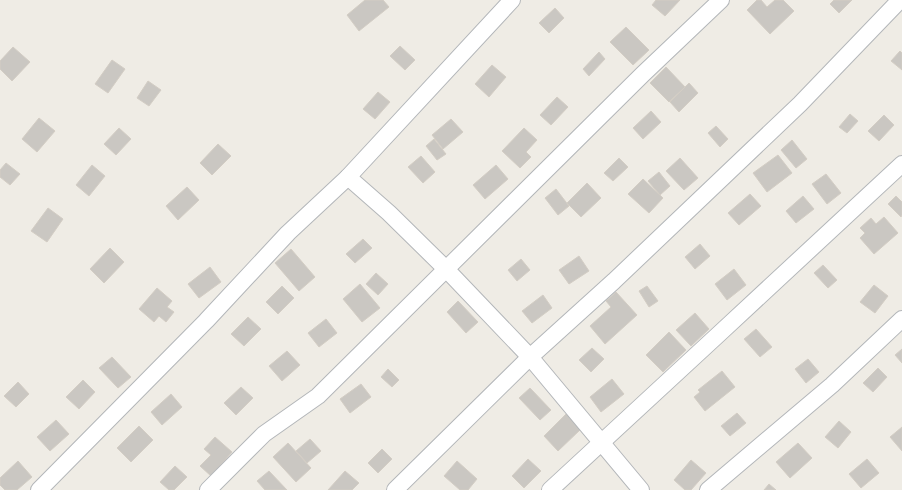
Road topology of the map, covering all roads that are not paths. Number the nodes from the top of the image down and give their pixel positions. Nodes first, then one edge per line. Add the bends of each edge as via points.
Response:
1 (512, 0) edge
2 (721, 0) edge
3 (900, 0) edge
4 (902, 164) edge
5 (348, 177) junction
6 (446, 269) junction
7 (902, 319) edge
8 (530, 356) junction
9 (601, 442) junction
10 (39, 490) edge
11 (208, 490) edge
12 (395, 490) edge
13 (550, 490) edge
14 (641, 490) edge
15 (708, 490) edge

1 - 5 street
2 - 6 street
3 - 8 street via 800,104 619,276
4 - 9 street
5 - 6 street
5 - 10 street via 288,233 206,321
6 - 8 street
6 - 11 street via 318,396 264,434
7 - 15 street via 832,385
8 - 9 street
8 - 12 street
9 - 13 street
9 - 14 street

